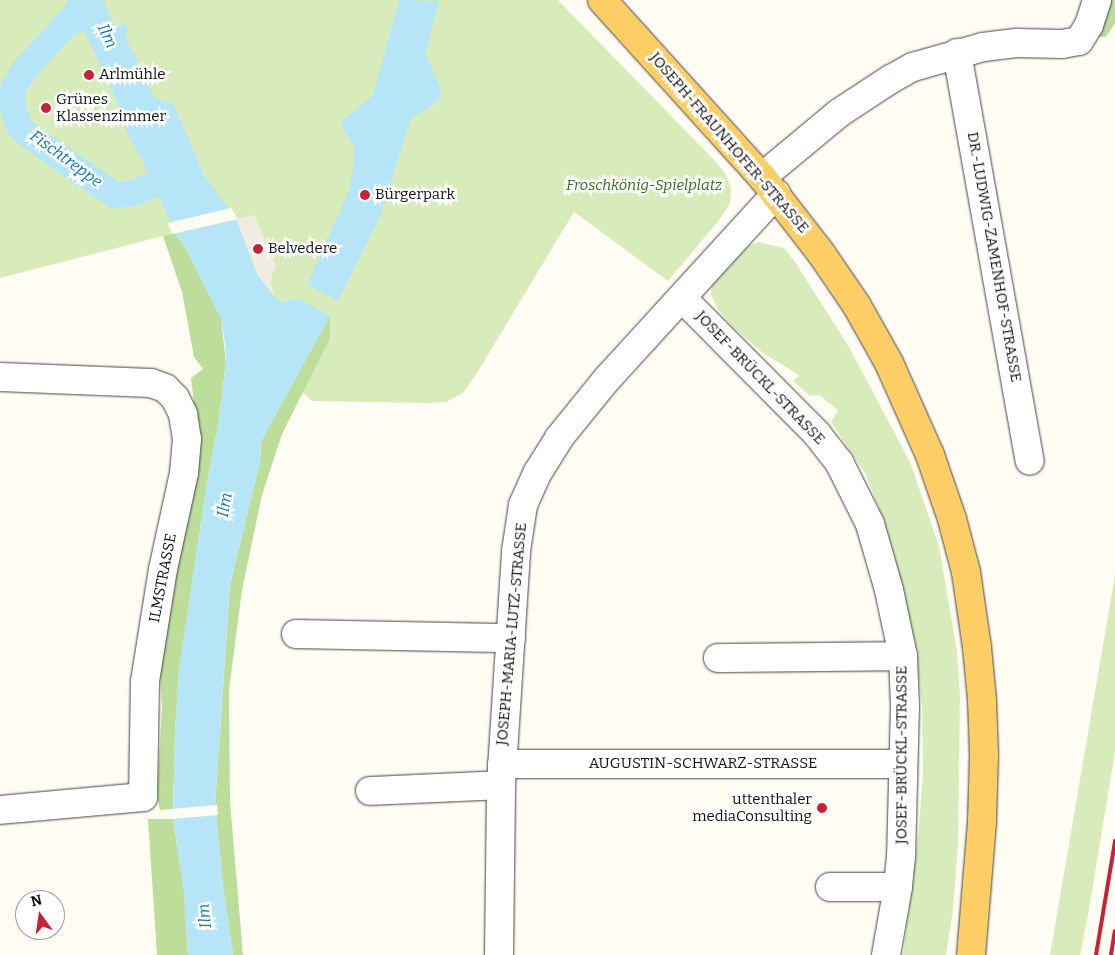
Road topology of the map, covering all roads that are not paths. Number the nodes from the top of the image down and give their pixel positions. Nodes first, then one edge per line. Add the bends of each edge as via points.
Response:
1 (602, 0) edge
2 (1097, 0) edge
3 (957, 53) junction
4 (769, 185) junction
5 (682, 298) junction
6 (0, 378) edge
7 (1030, 462) dead end
8 (296, 634) dead end
9 (511, 638) junction
10 (903, 656) junction
11 (718, 658) dead end
12 (903, 764) junction
13 (501, 774) junction
14 (370, 792) dead end
15 (0, 810) edge
16 (898, 887) junction
17 (830, 888) dead end
18 (499, 955) edge
19 (886, 955) edge
20 (971, 955) edge

1 - 4 main road, JOSEPH-FRAUNHOFER-STRASSE
2 - 3 street via 1080,41 1018,43
3 - 4 street via 913,68 867,94 813,134
3 - 7 street, DR.-LUDWIG-ZAMENHOF-STRASSE
4 - 5 street, JOSEPH-MARIA-LUTZ-STRASSE
4 - 20 main road, JOSEPH-FRAUNHOFER-STRASSE via 842,283 889,363 930,455 961,549 977,647 984,754 978,888
5 - 9 street, JOSEPH-MARIA-LUTZ-STRASSE via 607,379 559,438 538,472 522,511 516,551
5 - 10 street, JOSEF-BRÜCKL-STRASSE via 794,409 839,462 870,524
6 - 15 street, ILMSTRASSE via 151,383 165,388 175,398 183,414 186,439 184,473 163,569 145,682 143,797
8 - 9 street
9 - 13 street, JOSEPH-MARIA-LUTZ-STRASSE
10 - 11 street
10 - 12 street, JOSEF-BRÜCKL-STRASSE
12 - 13 street, AUGUSTIN-SCHWARZ-STRASSE
12 - 16 street, JOSEF-BRÜCKL-STRASSE via 903,826
13 - 14 street, AUGUSTIN-SCHWARZ-STRASSE
13 - 18 street, JOSEPH-MARIA-LUTZ-STRASSE
16 - 17 street
16 - 19 street, JOSEF-BRÜCKL-STRASSE

